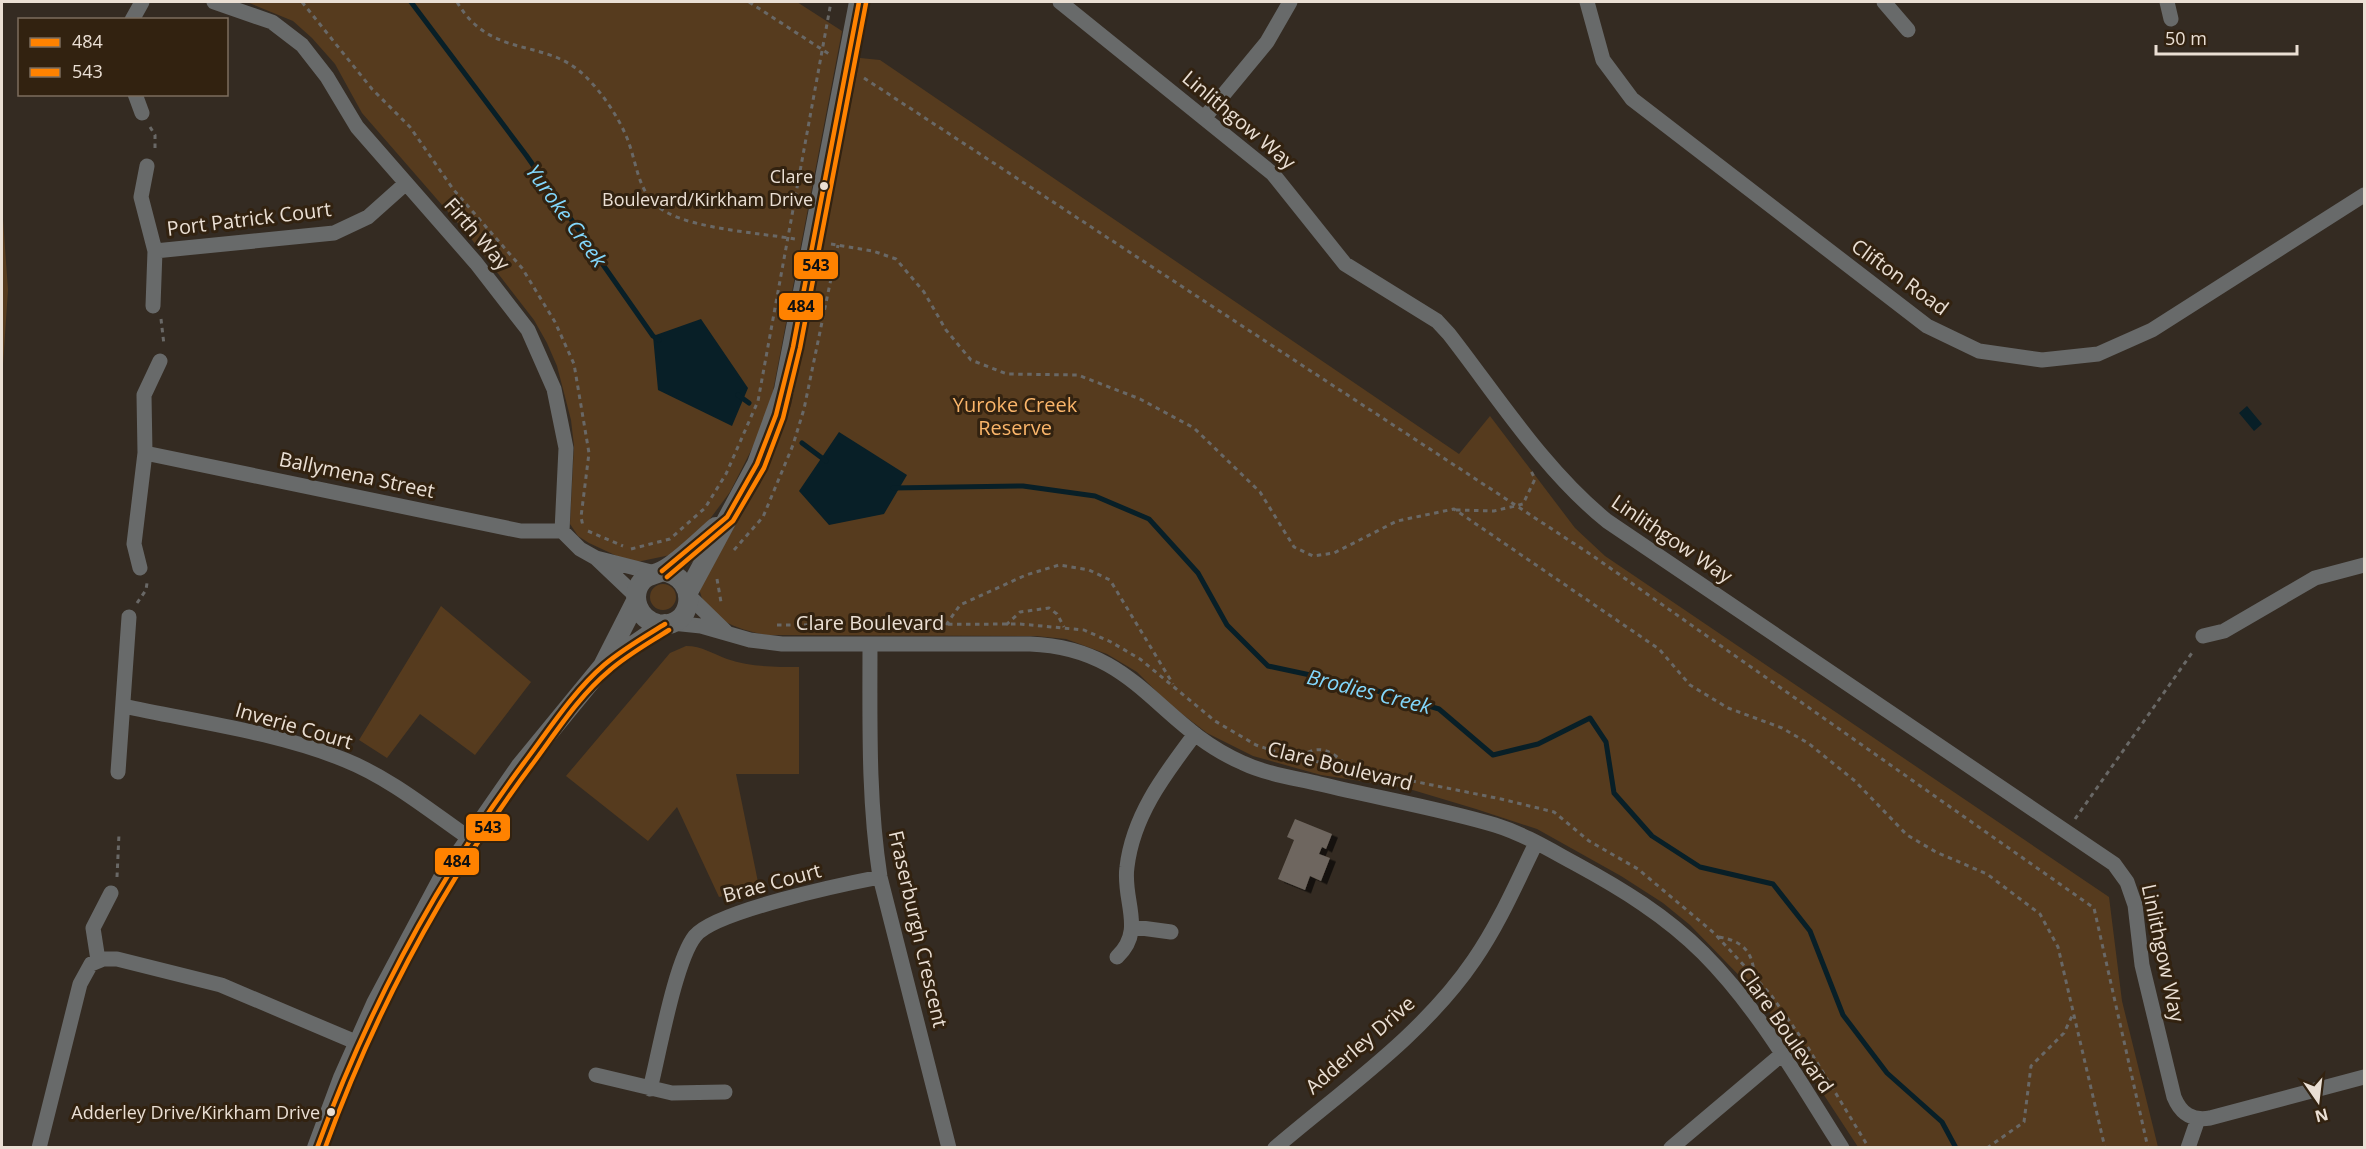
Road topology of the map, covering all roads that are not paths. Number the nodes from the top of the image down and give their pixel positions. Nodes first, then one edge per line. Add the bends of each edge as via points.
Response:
1 (142, 2) edge
2 (214, 2) edge
3 (859, 2) edge
4 (1060, 2) edge
5 (1290, 2) edge
6 (1587, 2) edge
7 (1884, 2) edge
8 (2167, 2) edge
9 (133, 18) edge
10 (2170, 19) dead end
11 (1908, 30) dead end
12 (136, 96) edge
13 (142, 113) road end
14 (1205, 117) junction
15 (147, 166) road end
16 (405, 184) junction
17 (2364, 195) edge
18 (155, 251) junction
19 (153, 306) road end
20 (160, 361) road end
21 (145, 453) junction
22 (727, 518) junction
23 (562, 531) junction
24 (596, 558) junction
25 (2364, 565) edge
26 (140, 568) road end
27 (658, 572) junction
28 (689, 594) junction
29 (636, 599) junction
30 (129, 617) road end
31 (668, 623) junction
32 (726, 632) junction
33 (2203, 636) road end
34 (870, 644) junction
35 (603, 666) junction
36 (123, 706) junction
37 (1195, 734) junction
38 (118, 772) dead end
39 (469, 838) junction
40 (1536, 843) junction
41 (880, 877) junction
42 (111, 893) road end
43 (1134, 927) junction
44 (1171, 932) dead end
45 (1117, 957) dead end
46 (98, 960) junction
47 (358, 1043) junction
48 (1781, 1055) junction
49 (596, 1075) dead end
50 (2364, 1077) edge
51 (650, 1089) junction
52 (725, 1092) dead end
53 (2198, 1119) junction
54 (39, 1148) edge
55 (317, 1148) edge
56 (949, 1148) edge
57 (1275, 1148) edge
58 (1671, 1148) edge
59 (1842, 1148) edge
60 (2188, 1148) edge

1 - 9 street
2 - 16 street, Firth Way via 272,22 302,45 357,127
3 - 22 street via 777,414 757,464
4 - 14 street, Linlithgow Way
5 - 14 street via 1267,42
6 - 17 street, Clifton Road via 1603,60 1632,99 1927,326 1979,351 2042,360 2098,354 2152,330
7 - 11 street
8 - 10 street
12 - 13 street
14 - 53 street, Linlithgow Way via 1274,174 1345,264 1424,311 1449,334 1539,450 1593,510 2114,864 2127,882 2135,905 2142,964 2174,1097 2180,1110
15 - 18 street, Port Patrick Court via 141,197
16 - 18 street, Port Patrick Court via 368,217 334,233
16 - 23 street, Firth Way via 476,263 528,330 554,389 566,448
18 - 19 street, Port Patrick Court
20 - 21 street via 144,395
21 - 23 street, Ballymena Street via 520,531
21 - 26 street via 134,544
22 - 27 street
22 - 28 street
23 - 24 street
24 - 27 street
24 - 29 street
25 - 33 street via 2315,578 2224,631
27 - 28 street via 679,577
27 - 29 street via 642,581
28 - 31 street via 685,612
28 - 32 street, Clare Boulevard
29 - 31 street via 643,616 657,624
29 - 35 street
30 - 36 street
31 - 32 street, Clare Boulevard
31 - 35 street
32 - 34 street, Clare Boulevard via 766,643
34 - 37 street, Clare Boulevard via 1030,644 1070,648 1118,669
34 - 41 street, Fraserburgh Crescent via 870,778
35 - 39 street via 549,729
36 - 38 street
36 - 39 street, Inverie Court via 282,741 347,761
37 - 40 street, Clare Boulevard via 1243,763 1497,825
37 - 43 street via 1156,787 1130,848 1126,885
39 - 47 street via 399,957
40 - 48 street, Clare Boulevard via 1655,911 1702,952 1746,1002
40 - 57 street, Adderley Drive via 1474,960 1420,1024
41 - 51 street, Brae Court via 730,914 695,935 684,956
41 - 56 street, Fraserburgh Crescent
42 - 46 street via 93,928
43 - 44 street
43 - 45 street
46 - 47 street via 117,959 221,985
46 - 54 street via 87,968 80,984
47 - 55 street
48 - 58 street
48 - 59 street, Clare Boulevard
49 - 51 street
50 - 53 street
51 - 52 street
53 - 60 street

